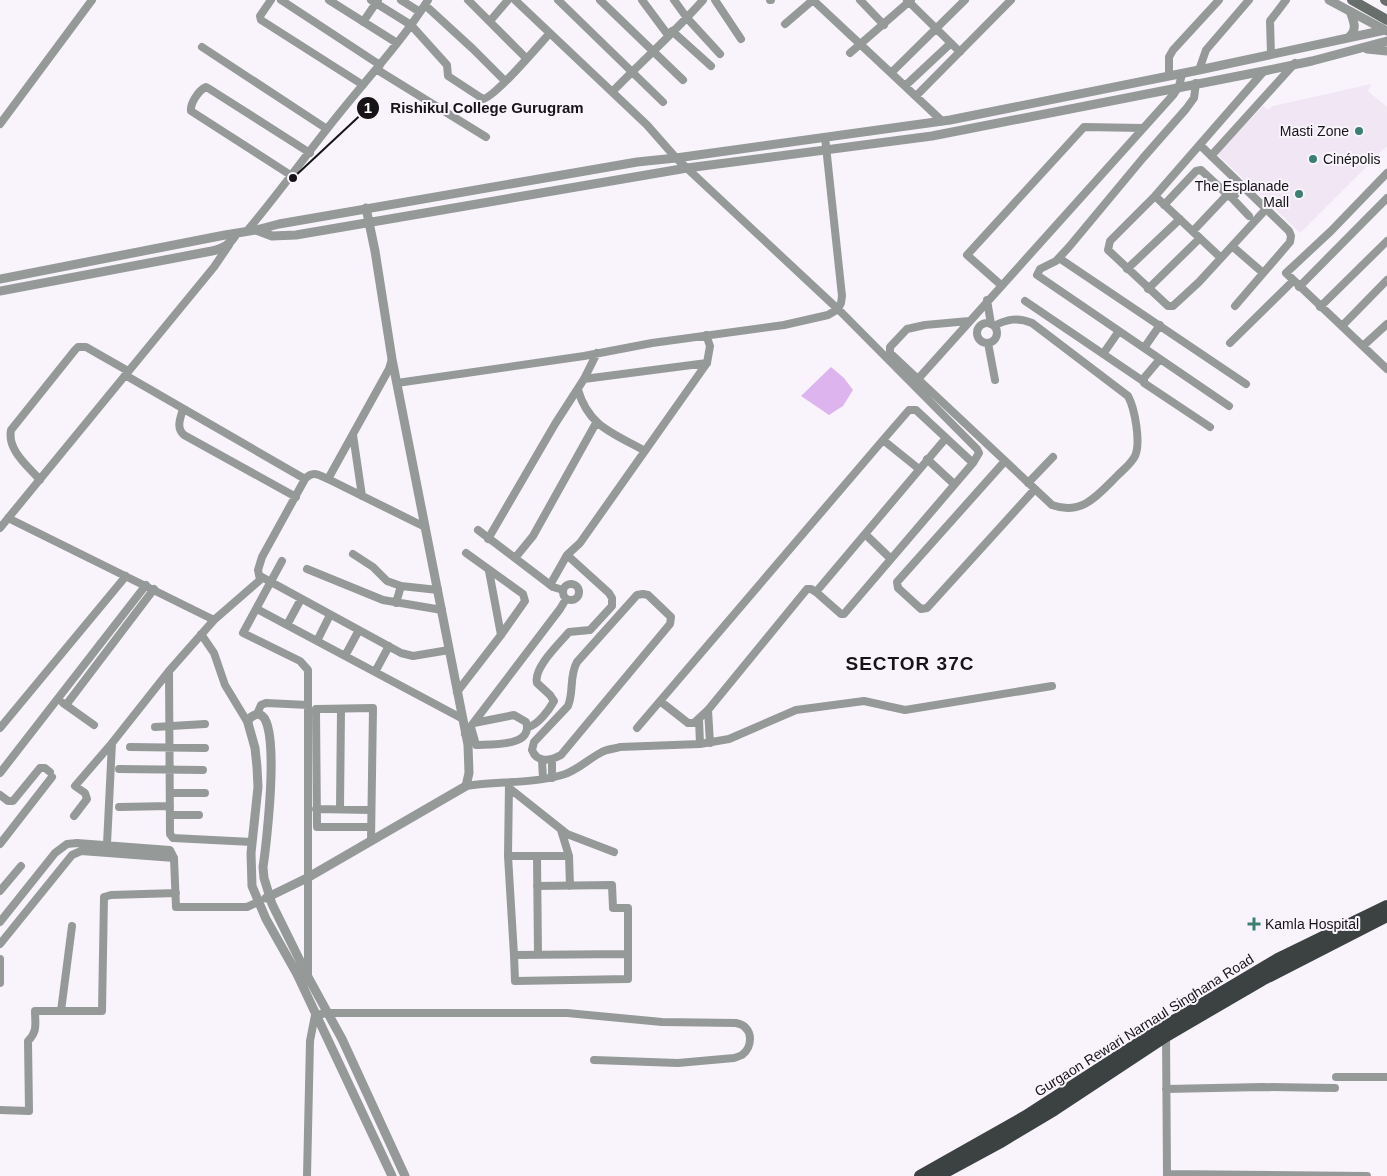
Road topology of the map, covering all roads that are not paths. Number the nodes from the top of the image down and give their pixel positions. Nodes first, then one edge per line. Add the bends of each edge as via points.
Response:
1 (92, 0) edge
2 (271, 0) edge
3 (281, 0) edge
4 (329, 0) edge
5 (401, 0) edge
6 (468, 0) edge
7 (508, 0) edge
8 (515, 0) edge
9 (558, 0) edge
10 (600, 0) edge
11 (642, 0) edge
12 (674, 0) edge
13 (703, 0) edge
14 (715, 0) edge
15 (813, 0) edge
16 (860, 0) edge
17 (965, 0) edge
18 (1011, 0) edge
19 (1219, 0) edge
20 (1249, 0) edge
21 (1286, 0) edge
22 (1329, 0) edge
23 (1352, 0) edge
24 (375, 1) edge
25 (909, 1) edge
26 (425, 6) edge
27 (1350, 11) junction
28 (687, 18) junction
29 (490, 21) junction
30 (363, 22) junction
31 (785, 24) dead end
32 (411, 25) junction
33 (884, 25) junction
34 (1386, 27) edge
35 (936, 28) junction
36 (670, 33) junction
37 (549, 34) junction
38 (741, 38) dead end
39 (1348, 39) junction
40 (1387, 41) edge
41 (397, 43) junction
42 (951, 43) junction
43 (858, 44) junction
44 (202, 47) dead end
45 (1358, 49) junction
46 (653, 50) junction
47 (1387, 51) edge
48 (960, 52) junction
49 (850, 53) dead end
50 (720, 54) dead end
51 (1271, 55) junction
52 (526, 58) junction
53 (1295, 63) junction
54 (711, 66) dead end
55 (378, 67) junction
56 (1199, 70) junction
57 (631, 71) junction
58 (1264, 71) junction
59 (891, 73) junction
60 (1182, 74) junction
61 (1169, 76) junction
62 (683, 80) dead end
63 (505, 81) junction
64 (1196, 83) junction
65 (363, 85) junction
66 (906, 86) junction
67 (1180, 86) junction
68 (612, 92) junction
69 (916, 96) junction
70 (663, 102) dead end
71 (942, 121) junction
72 (0, 124) edge
73 (1143, 128) junction
74 (326, 129) junction
75 (825, 137) junction
76 (486, 138) dead end
77 (1200, 145) junction
78 (827, 150) junction
79 (310, 153) junction
80 (1211, 156) junction
81 (676, 158) junction
82 (688, 168) junction
83 (1387, 173) edge
84 (292, 176) junction
85 (1244, 186) junction
86 (1155, 196) junction
87 (1229, 196) junction
88 (1387, 198) edge
89 (1164, 205) junction
90 (366, 208) junction
91 (1267, 208) junction
92 (1249, 216) dead end
93 (1180, 219) junction
94 (370, 223) junction
95 (252, 231) junction
96 (1193, 231) junction
97 (236, 234) junction
98 (1200, 238) junction
99 (1387, 241) edge
100 (230, 245) junction
101 (1232, 246) junction
102 (1059, 258) junction
103 (1221, 258) junction
104 (1127, 269) junction
105 (1262, 272) junction
106 (0, 279) edge
107 (1387, 280) edge
108 (1293, 281) junction
109 (1001, 285) junction
110 (1299, 287) junction
111 (1148, 289) junction
112 (0, 291) edge
113 (987, 300) junction
114 (1025, 302) dead end
115 (1235, 306) dead end
116 (1320, 306) junction
117 (838, 309) junction
118 (967, 323) junction
119 (1387, 324) edge
120 (992, 325) junction
121 (1160, 325) junction
122 (1342, 326) junction
123 (1119, 331) junction
124 (977, 332) junction
125 (706, 336) junction
126 (988, 343) junction
127 (1230, 343) dead end
128 (1363, 346) junction
129 (1144, 348) junction
130 (597, 353) junction
131 (1103, 354) junction
132 (392, 359) junction
133 (1160, 359) junction
134 (707, 363) junction
135 (1387, 370) edge
136 (126, 373) junction
137 (584, 379) junction
138 (918, 380) junction
139 (995, 380) dead end
140 (1143, 381) junction
141 (397, 383) junction
142 (1246, 384) dead end
143 (578, 390) junction
144 (1228, 406) dead end
145 (183, 409) junction
146 (596, 423) junction
147 (1210, 428) dead end
148 (353, 435) junction
149 (946, 438) junction
150 (883, 440) junction
151 (645, 452) junction
152 (1053, 457) dead end
153 (927, 460) junction
154 (1005, 461) junction
155 (973, 463) junction
156 (919, 469) junction
157 (305, 479) junction
158 (328, 479) junction
159 (40, 480) junction
160 (1028, 483) junction
161 (954, 484) junction
162 (1035, 489) junction
163 (296, 496) junction
164 (362, 496) junction
165 (8, 518) junction
166 (425, 527) junction
167 (0, 528) edge
168 (478, 530) dead end
169 (864, 534) junction
170 (488, 539) junction
171 (466, 553) dead end
172 (352, 554) dead end
173 (567, 555) junction
174 (514, 558) junction
175 (890, 558) junction
176 (282, 560) dead end
177 (306, 569) dead end
178 (489, 571) junction
179 (126, 576) junction
180 (260, 576) junction
181 (271, 583) junction
182 (550, 584) junction
183 (146, 585) junction
184 (401, 586) junction
185 (154, 590) junction
186 (438, 590) junction
187 (563, 590) junction
188 (816, 592) junction
189 (301, 599) junction
190 (566, 599) junction
191 (396, 603) junction
192 (257, 609) junction
193 (442, 610) junction
194 (330, 615) junction
195 (214, 620) junction
196 (287, 625) junction
197 (359, 630) junction
198 (201, 634) junction
199 (502, 634) junction
200 (316, 641) junction
201 (389, 646) junction
202 (449, 650) junction
203 (345, 656) junction
204 (169, 671) junction
205 (374, 672) junction
206 (1052, 686) dead end
207 (457, 692) junction
208 (57, 700) junction
209 (660, 701) junction
210 (66, 705) junction
211 (308, 705) junction
212 (341, 709) junction
213 (708, 710) junction
214 (257, 714) junction
215 (463, 719) junction
216 (699, 719) junction
217 (248, 723) junction
218 (206, 724) dead end
219 (94, 725) dead end
220 (170, 726) junction
221 (155, 727) dead end
222 (528, 727) junction
223 (0, 728) edge
224 (470, 728) junction
225 (637, 728) dead end
226 (710, 742) junction
227 (112, 743) junction
228 (700, 744) junction
229 (130, 747) dead end
230 (170, 747) junction
231 (205, 748) dead end
232 (552, 759) junction
233 (542, 760) junction
234 (119, 769) dead end
235 (171, 770) junction
236 (203, 770) dead end
237 (0, 773) edge
238 (552, 778) junction
239 (543, 779) junction
240 (509, 785) junction
241 (466, 786) junction
242 (205, 792) dead end
243 (171, 793) junction
244 (0, 795) edge
245 (170, 806) junction
246 (119, 808) dead end
247 (316, 809) junction
248 (340, 809) junction
249 (371, 810) junction
250 (170, 815) junction
251 (199, 815) dead end
252 (74, 816) dead end
253 (371, 827) junction
254 (561, 830) junction
255 (371, 841) junction
256 (252, 842) junction
257 (0, 844) edge
258 (107, 844) junction
259 (614, 852) dead end
260 (508, 856) junction
261 (537, 856) junction
262 (569, 856) junction
263 (174, 858) junction
264 (21, 866) dead end
265 (307, 878) junction
266 (537, 886) junction
267 (570, 886) junction
268 (0, 891) edge
269 (176, 893) junction
270 (270, 896) junction
271 (258, 902) junction
272 (1387, 906) edge
273 (1387, 916) edge
274 (0, 922) edge
275 (72, 926) dead end
276 (0, 944) edge
277 (627, 954) junction
278 (514, 955) junction
279 (538, 955) junction
280 (0, 959) edge
281 (308, 977) junction
282 (0, 983) edge
283 (303, 987) junction
284 (61, 1011) junction
285 (328, 1013) junction
286 (316, 1014) junction
287 (1166, 1031) junction
288 (594, 1060) dead end
289 (1387, 1077) edge
290 (1336, 1078) dead end
291 (1335, 1088) dead end
292 (1166, 1090) junction
293 (0, 1110) edge
294 (1167, 1175) edge
295 (307, 1176) edge
296 (392, 1176) edge
297 (405, 1176) edge
298 (920, 1176) edge
299 (938, 1176) edge
300 (1366, 1176) edge

1 - 72 street
2 - 65 street via 260,16 261,20
3 - 55 street
4 - 30 street
5 - 26 street
6 - 29 street
7 - 29 street
8 - 37 street
9 - 57 street
10 - 46 street
11 - 36 street
12 - 28 street
13 - 28 street
14 - 38 street
15 - 31 street
15 - 43 street
16 - 33 street
17 - 35 street
18 - 48 street
19 - 61 street via 1173,50 1169,57
20 - 56 street via 1206,50
21 - 51 street via 1270,21
22 - 27 street
23 - 34 main road
24 - 30 street
24 - 32 street
25 - 33 street
25 - 35 street
26 - 32 street
26 - 63 street
27 - 34 street
27 - 39 street via 1355,30
28 - 36 street
28 - 50 street
29 - 52 street
30 - 41 street
32 - 41 street
32 - 63 street via 448,65 448,76 481,98 488,98
33 - 43 street
34 - 39 street
35 - 42 street
35 - 59 street
36 - 46 street
36 - 54 street
37 - 52 street
37 - 68 street
39 - 51 street
40 - 45 street
41 - 55 street
42 - 48 street
42 - 66 street
43 - 49 street
43 - 59 street
44 - 74 street
45 - 47 street
45 - 53 street
46 - 57 street
46 - 62 street
48 - 69 street
51 - 56 street
52 - 63 street
53 - 58 street
53 - 80 street
55 - 65 street
55 - 76 street
56 - 60 street
57 - 68 street
57 - 70 street
58 - 64 street
58 - 77 street
59 - 66 street
60 - 61 street
60 - 67 street
61 - 71 street
64 - 67 street
64 - 102 street via 1194,98 1186,109
65 - 74 street
66 - 69 street
67 - 73 street
67 - 78 street via 932,136
68 - 81 street
69 - 71 street
71 - 75 street
73 - 109 street
73 - 109 street via 1084,127 967,255
74 - 79 street
75 - 78 street
75 - 81 street
77 - 80 street
77 - 86 street
78 - 82 street
78 - 117 street via 842,296
79 - 84 street
79 - 84 street via 208,88 202,88 191,105 191,111
80 - 85 street
81 - 82 street
81 - 90 street via 592,169
82 - 94 street
82 - 117 street
83 - 108 street via 1286,273
84 - 95 street
85 - 87 street
85 - 91 street
86 - 89 street
86 - 104 street via 1108,244 1111,254
87 - 89 street via 1199,170
87 - 92 street
87 - 96 street
88 - 110 street
89 - 93 street
90 - 94 street
90 - 95 street
91 - 101 street
91 - 105 street via 1290,230 1291,236 1290,242
93 - 96 street
93 - 104 street
94 - 95 street via 287,236
94 - 132 street
95 - 97 street
96 - 98 street
97 - 100 street
97 - 106 street
98 - 103 street
98 - 111 street
99 - 116 street
100 - 112 street via 212,252
100 - 136 street
101 - 103 street
101 - 105 street
102 - 121 street
102 - 123 street via 1037,275
103 - 111 street via 1173,306 1168,306
104 - 111 street
105 - 115 street
107 - 122 street
108 - 110 street
108 - 127 street
109 - 113 street
110 - 116 street
113 - 118 street
113 - 120 street
114 - 131 street
116 - 122 street
117 - 125 street via 828,315 784,325
117 - 155 street via 977,449 979,455
118 - 124 street
118 - 138 street
118 - 138 street via 914,327 898,337 890,347 890,353
119 - 128 street
120 - 124 street via 982,325
120 - 126 street via 996,334
120 - 162 street via 1014,319 1032,323 1124,391 1131,402 1137,436 1135,456 1091,501 1073,508 1058,508
121 - 129 street
121 - 142 street
122 - 128 street
123 - 129 street
123 - 131 street
124 - 126 street via 980,340
125 - 130 street
125 - 134 street via 710,346
126 - 139 street
128 - 135 street
129 - 133 street
130 - 137 street
130 - 141 street
131 - 140 street
132 - 141 street
132 - 148 street
133 - 140 street
133 - 144 street
134 - 137 street
134 - 151 street
136 - 145 street
136 - 159 street
136 - 159 street via 86,347 75,350 12,430 11,439 17,454
137 - 143 street
138 - 154 street
140 - 147 street
141 - 166 street
143 - 146 street
143 - 170 street via 554,424
145 - 157 street
145 - 163 street via 179,428 184,435
146 - 151 street
146 - 174 street via 533,536
148 - 158 street
148 - 164 street
149 - 150 street via 914,410 909,410
149 - 153 street
149 - 155 street
150 - 156 street
150 - 209 street
151 - 173 street via 580,543
152 - 160 street
153 - 156 street
153 - 161 street
154 - 160 street
154 - 162 street via 896,582 898,588 921,609 927,608
155 - 161 street
156 - 169 street
157 - 158 street via 311,474
157 - 163 street
158 - 164 street
159 - 165 street
160 - 162 street
161 - 175 street
163 - 180 street via 262,557 258,570
164 - 166 street
165 - 167 street
165 - 179 street
166 - 186 street
168 - 170 street
169 - 175 street
169 - 188 street
170 - 174 street
171 - 178 street
172 - 184 street via 373,567 383,579
173 - 182 street
173 - 222 street via 609,593 612,606 590,630 569,632 541,666 536,674 537,683 554,701 533,726
174 - 182 street
175 - 188 street via 843,614
176 - 181 street
177 - 191 street
178 - 199 street
178 - 199 street via 525,598
179 - 183 street
179 - 223 street
180 - 181 street
180 - 195 street via 258,582
181 - 189 street
181 - 192 street
182 - 187 street
183 - 185 street
183 - 208 street
184 - 186 street
184 - 191 street
185 - 195 street
185 - 210 street
186 - 193 street
187 - 190 street
187 - 190 street via 570,584 578,589 576,598
188 - 213 street via 807,589
189 - 194 street
189 - 196 street
190 - 224 street
191 - 193 street
192 - 196 street
192 - 211 street via 243,632 304,665 308,670
193 - 202 street
194 - 197 street
194 - 200 street
195 - 198 street
196 - 200 street
197 - 201 street
197 - 203 street
198 - 204 street
198 - 217 street via 214,653 225,685
199 - 207 street
200 - 203 street
201 - 202 street via 413,656
201 - 205 street
202 - 207 street
203 - 205 street
204 - 220 street
204 - 227 street
205 - 215 street
206 - 226 street via 905,710 864,701 796,710 729,739
207 - 215 street
208 - 210 street
208 - 237 street
209 - 216 street via 688,723
209 - 225 street
210 - 219 street
211 - 214 street via 266,703 260,705
211 - 265 street
212 - 247 street via 316,709
212 - 248 street
212 - 249 street via 373,708
213 - 216 street
213 - 226 street
214 - 217 street
214 - 270 street via 266,722 269,735 271,791 263,867
215 - 224 street
216 - 228 street
217 - 256 street via 255,748 258,787
218 - 220 street
220 - 221 street
220 - 230 street
222 - 224 street via 514,715
222 - 224 street via 518,742 476,745
224 - 241 street
226 - 228 street
227 - 252 street via 75,786 85,793 87,799
227 - 258 street
228 - 238 street via 626,746 607,750 568,774
229 - 230 street
230 - 231 street
230 - 235 street
232 - 233 street
232 - 233 street via 561,756 670,624 671,618 648,595 637,595 577,662 568,706 534,742 533,754
232 - 238 street
233 - 239 street
234 - 235 street
235 - 236 street
235 - 243 street
238 - 239 street
239 - 240 street
240 - 241 street
240 - 254 street
240 - 260 street
241 - 255 street
242 - 243 street
243 - 245 street
244 - 257 street via 13,801 43,767 51,775
245 - 246 street
245 - 250 street
247 - 248 street
247 - 253 street via 317,828
248 - 249 street
249 - 253 street
250 - 251 street
250 - 256 street via 172,838
253 - 255 street
254 - 259 street via 578,840
254 - 262 street
255 - 265 street
256 - 271 street via 250,874
258 - 263 street via 168,848
258 - 274 street via 67,844 55,853
260 - 261 street
260 - 278 street
261 - 262 street
261 - 266 street
262 - 267 street
263 - 269 street
263 - 276 street via 80,851 68,859
264 - 268 street
265 - 270 street
265 - 281 street
266 - 267 street
266 - 279 street
267 - 277 street via 612,885 613,908 628,908
269 - 271 street via 176,907 247,907
269 - 284 street via 104,897 102,1011
270 - 271 street
270 - 281 street
271 - 283 street
272 - 287 highway, Gurgaon Rewari Narnaul Singhana Road via 1278,959
273 - 287 highway
275 - 284 street
277 - 278 street via 628,979 515,980
277 - 279 street
278 - 279 street
280 - 282 street
281 - 283 street
281 - 285 street
283 - 286 street
284 - 293 street via 35,1011 35,1031 28,1041 30,1111
285 - 286 street
285 - 288 street via 566,1014 662,1022 736,1023 748,1028 750,1037 742,1055 734,1058 678,1063
285 - 297 street
286 - 295 street via 310,1041
286 - 296 street
287 - 292 street
287 - 298 highway, Gurgaon Rewari Narnaul Singhana Road
287 - 299 highway via 1054,1110
289 - 290 street
291 - 292 street
292 - 294 street
294 - 300 street

